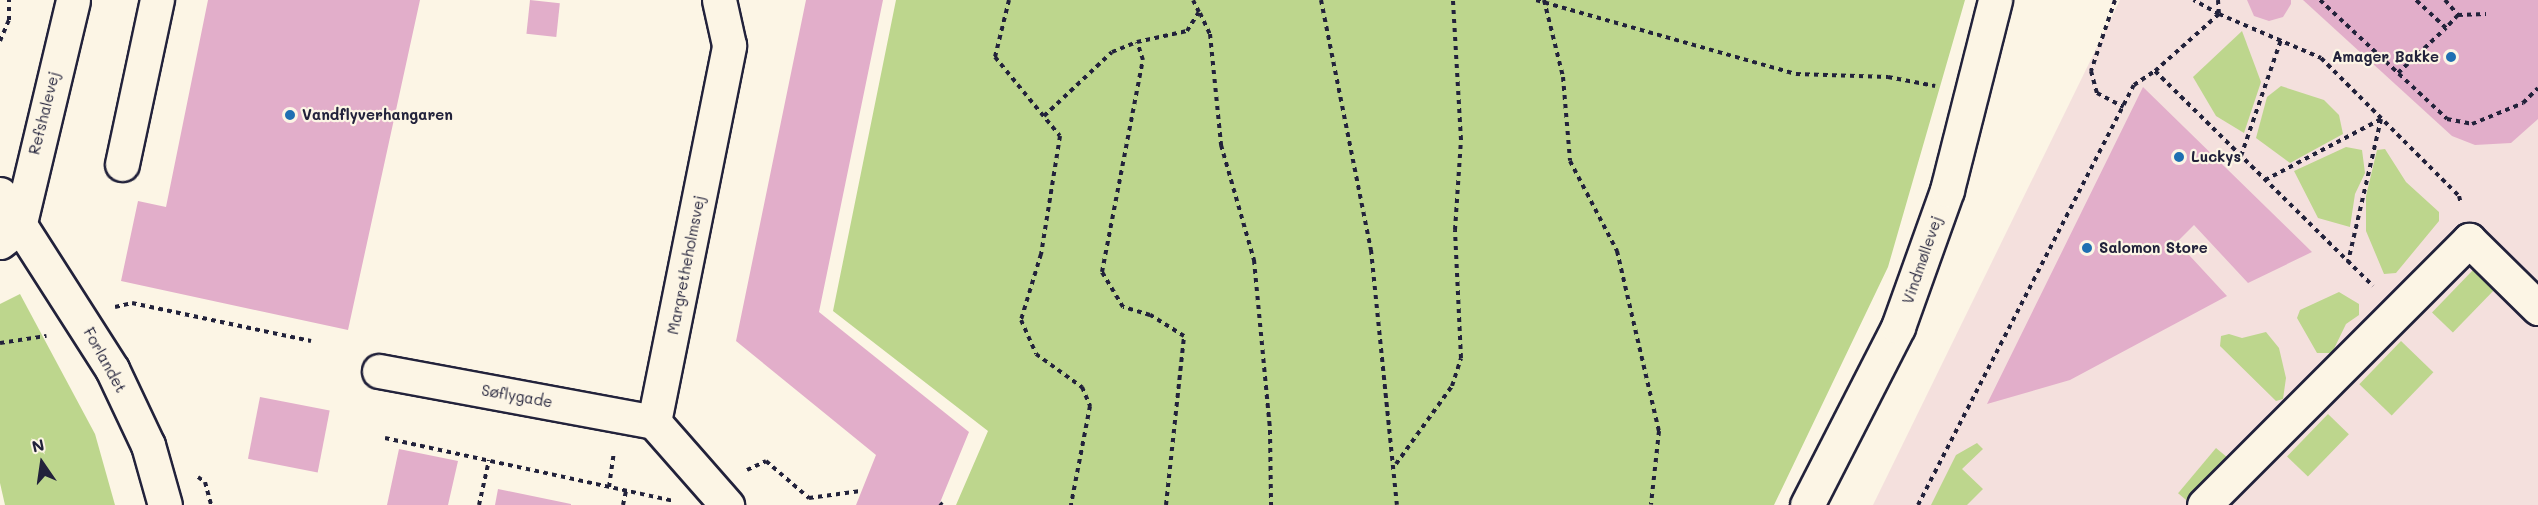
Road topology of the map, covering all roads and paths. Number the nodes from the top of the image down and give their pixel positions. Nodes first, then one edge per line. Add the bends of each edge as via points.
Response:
1 (9, 0) edge
2 (73, 0) edge
3 (157, 0) edge
4 (719, 0) edge
5 (1009, 0) edge
6 (1193, 0) edge
7 (1321, 0) edge
8 (1453, 0) edge
9 (1536, 0) edge
10 (1995, 0) edge
11 (2115, 0) edge
12 (2194, 0) edge
13 (2218, 0) edge
14 (2320, 0) edge
15 (2416, 0) edge
16 (2445, 0) edge
17 (1544, 1) edge
18 (1199, 12) junction
19 (2219, 14) junction
20 (2486, 14) dead end
21 (2458, 15) junction
22 (2446, 28) junction
23 (0, 40) edge
24 (2281, 40) junction
25 (1137, 42) junction
26 (2155, 71) junction
27 (2398, 73) junction
28 (2538, 88) edge
29 (1971, 93) junction
30 (2123, 107) junction
31 (1044, 116) junction
32 (2381, 119) junction
33 (2241, 156) junction
34 (122, 165) dead end
35 (2265, 180) junction
36 (0, 194) edge
37 (9, 235) edge
38 (2469, 240) junction
39 (2348, 262) junction
40 (2538, 308) edge
41 (2398, 311) junction
42 (80, 316) junction
43 (311, 341) dead end
44 (379, 371) dead end
45 (654, 422) junction
46 (385, 438) dead end
47 (489, 460) junction
48 (1396, 464) junction
49 (626, 491) junction
50 (861, 491) dead end
51 (708, 498) edge
52 (165, 505) edge
53 (479, 505) edge
54 (623, 505) edge
55 (1071, 505) edge
56 (1166, 505) edge
57 (1270, 505) edge
58 (1397, 505) edge
59 (1651, 505) edge
60 (1807, 505) edge
61 (1918, 505) edge
62 (2204, 505) edge

1 - 23 path via 9,20
2 - 37 street, Refshalevej
3 - 34 street
4 - 45 street, Margretheholmsvej via 729,45
5 - 31 path via 995,57
6 - 18 path
7 - 48 path via 1371,250
8 - 48 path via 1461,140 1455,230 1461,358 1452,386
9 - 17 path
10 - 29 street, Vindmøllevej
11 - 30 path via 2091,71 2097,93
12 - 19 path
13 - 19 path
14 - 27 path
15 - 22 path
16 - 21 path
17 - 29 path via 1796,74 1888,77
17 - 59 path via 1563,77 1570,161 1617,251 1659,431
18 - 25 path via 1187,31
18 - 57 path via 1209,34 1221,145 1254,261 1270,430
19 - 24 path
19 - 26 path
20 - 21 path
21 - 22 path
22 - 27 path
24 - 32 path via 2320,58
24 - 33 path
25 - 31 path via 1112,52
25 - 56 path via 1143,60 1102,272 1123,307 1150,315 1184,336
26 - 30 path via 2134,86
26 - 33 path
27 - 28 path via 2447,119 2472,124 2523,103
29 - 60 street, Vindmøllevej via 1947,190 1898,327
30 - 61 path
31 - 55 path via 1060,136 1041,254 1021,320 1036,354 1082,387 1090,406
32 - 35 path
32 - 38 path via 2459,196
32 - 39 path
33 - 35 path
35 - 39 path
36 - 37 street
37 - 42 street, Forlandet
38 - 40 street
38 - 41 street
39 - 41 path
41 - 62 street
42 - 43 path via 132,303
42 - 52 street, Forlandet via 148,446
44 - 45 street, Søflygade
45 - 51 street
46 - 47 path
47 - 49 path
47 - 53 path
48 - 58 path
49 - 51 path
49 - 54 path
50 - 51 path via 809,498 766,461

